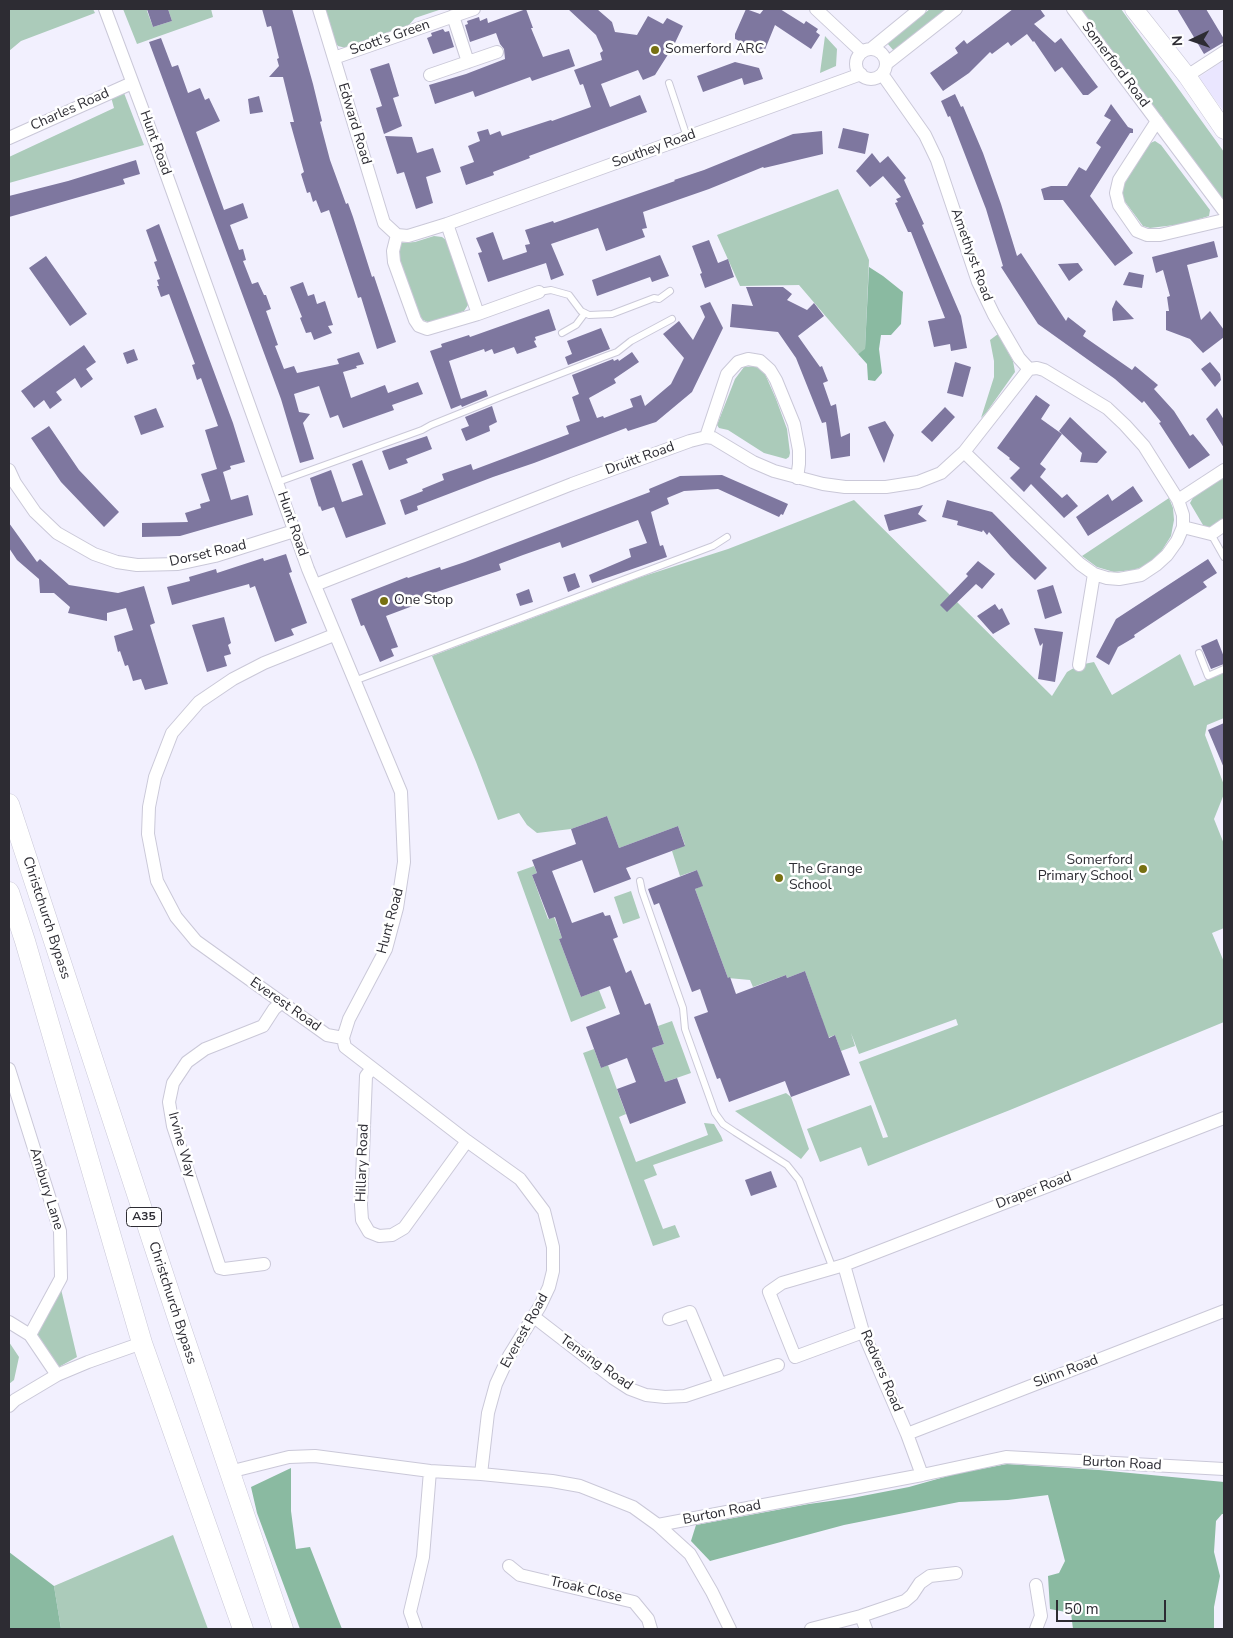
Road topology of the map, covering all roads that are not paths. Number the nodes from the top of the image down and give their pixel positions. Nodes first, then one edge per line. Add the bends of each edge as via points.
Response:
1 (105, 9) edge
2 (319, 9) edge
3 (474, 9) edge
4 (816, 9) edge
5 (920, 9) edge
6 (956, 9) edge
7 (1073, 9) edge
8 (1134, 9) edge
9 (453, 16) junction
10 (866, 50) junction
11 (497, 52) dead end
12 (1224, 52) edge
13 (334, 58) junction
14 (468, 62) junction
15 (884, 69) junction
16 (861, 74) junction
17 (430, 75) dead end
18 (1187, 76) junction
19 (132, 83) junction
20 (669, 84) dead end
21 (1157, 121) junction
22 (1224, 130) edge
23 (687, 137) junction
24 (9, 138) edge
25 (1224, 211) edge
26 (1224, 220) edge
27 (447, 224) junction
28 (397, 235) junction
29 (670, 291) dead end
30 (538, 292) joint
31 (585, 313) junction
32 (478, 314) junction
33 (672, 319) dead end
34 (562, 333) dead end
35 (1030, 369) junction
36 (706, 437) junction
37 (964, 452) junction
38 (9, 470) edge
39 (1224, 470) edge
40 (797, 478) junction
41 (278, 482) junction
42 (1178, 500) junction
43 (1224, 526) edge
44 (1183, 527) junction
45 (294, 531) junction
46 (1211, 534) junction
47 (727, 537) dead end
48 (1224, 557) edge
49 (1094, 574) junction
50 (315, 585) junction
51 (334, 635) junction
52 (1199, 653) dead end
53 (1078, 665) dead end
54 (1224, 669) edge
55 (354, 681) junction
56 (9, 804) edge
57 (640, 881) dead end
58 (9, 892) edge
59 (281, 1003) junction
60 (343, 1038) junction
61 (372, 1068) junction
62 (9, 1069) edge
63 (1224, 1118) edge
64 (467, 1141) junction
65 (264, 1264) dead end
66 (838, 1267) junction
67 (1224, 1311) edge
68 (534, 1317) junction
69 (669, 1319) dead end
70 (9, 1322) edge
71 (864, 1332) junction
72 (30, 1335) junction
73 (142, 1343) junction
74 (778, 1365) dead end
75 (58, 1375) junction
76 (720, 1384) junction
77 (9, 1406) edge
78 (907, 1434) junction
79 (1224, 1469) edge
80 (430, 1471) junction
81 (229, 1472) junction
82 (481, 1474) junction
83 (922, 1475) junction
84 (658, 1525) junction
85 (510, 1566) dead end
86 (956, 1573) dead end
87 (1036, 1585) dead end
88 (861, 1616) junction
89 (244, 1629) edge
90 (283, 1629) edge
91 (416, 1629) edge
92 (651, 1629) edge
93 (730, 1629) edge
94 (811, 1629) edge
95 (866, 1629) edge
96 (1036, 1629) edge

1 - 19 street, Hunt Road
2 - 13 street, Edward Road
3 - 9 street, Scott's Green
4 - 10 street
5 - 10 street
6 - 15 street
7 - 21 street, Somerford Road
8 - 18 main road
9 - 13 street, Scott's Green
9 - 14 street
10 - 15 street via 881,52
10 - 16 street via 857,60
11 - 14 street
12 - 18 street
13 - 28 street, Edward Road via 381,215 388,228
14 - 17 street
15 - 16 street via 873,78
15 - 35 street, Amethyst Road via 937,160 978,282 994,315 1019,358
16 - 23 street, Southey Road
18 - 22 main road
19 - 24 street, Charles Road
19 - 41 street, Hunt Road
20 - 23 lane
21 - 25 street, Somerford Road
21 - 26 street, Somerford Road via 1119,180 1116,194 1119,206 1137,231 1147,235
23 - 27 street, Southey Road
27 - 28 street via 416,235
27 - 32 street
28 - 32 street via 394,262 418,326 427,329
29 - 31 lane via 658,299 612,314
30 - 31 lane via 551,290 569,295
30 - 32 street
31 - 34 lane via 576,325
33 - 41 lane via 617,352 422,430
35 - 37 street
35 - 42 street via 1044,370 1107,408 1144,446
36 - 40 street via 753,462
36 - 40 street via 727,374 738,362 748,359 760,361 776,380 794,424 799,450
36 - 50 street, Druitt Road via 572,484
37 - 40 street via 941,472 918,482 894,486 845,488
37 - 49 street
38 - 45 street, Dorset Road via 34,512 57,534 117,562 178,564
39 - 42 street
41 - 45 street, Hunt Road
42 - 44 street
43 - 46 street
44 - 46 street
44 - 49 street via 1167,555 1141,575 1119,579
45 - 50 street, Hunt Road
46 - 48 lane
47 - 55 lane via 713,546
49 - 53 street
50 - 51 street, Hunt Road
51 - 55 street, Hunt Road
51 - 59 street, Everest Road via 264,663 199,702 172,733 155,777 149,807 148,834 157,881 176,917 196,941
52 - 54 lane via 1208,676
55 - 60 street, Hunt Road via 400,792 404,862 386,949 349,1019
56 - 81 main road, Christchurch Bypass / A35
57 - 66 lane via 683,1008 685,1029 715,1113 723,1124 787,1165 799,1180
58 - 73 main road, Christchurch Bypass / A35
59 - 60 street, Everest Road via 328,1035
59 - 65 street, Irvine Way via 263,1026 205,1049 187,1062 173,1084 169,1102 173,1126 220,1268
60 - 61 street, Everest Road via 345,1047
61 - 64 street, Everest Road
61 - 64 street, Hillary Road via 366,1076 361,1205 362,1220 369,1232 392,1236 404,1228
62 - 72 street, Ambury Lane via 60,1231 62,1278
63 - 66 street, Draper Road
64 - 68 street, Everest Road via 520,1178 544,1211 553,1247 553,1271
66 - 71 street, Redvers Road
66 - 71 street, Draper Road via 782,1283 769,1292 795,1358
67 - 78 street, Slinn Road
68 - 76 street, Tensing Road via 613,1378 646,1395 685,1396
68 - 82 street, Everest Road via 509,1356 496,1384 488,1413
69 - 76 street via 690,1312
70 - 72 street
71 - 78 street, Redvers Road
72 - 75 street
73 - 75 street
73 - 89 main road, Christchurch Bypass / A35
74 - 76 street, Tensing Road
75 - 77 street
78 - 83 street, Redvers Road
79 - 83 street, Burton Road via 1006,1457
80 - 81 street via 315,1456 289,1457
80 - 82 street
80 - 91 street via 423,1557 410,1612
81 - 90 main road, Christchurch Bypass / A35
82 - 84 street via 580,1486 633,1507
83 - 84 street, Burton Road
84 - 93 street via 690,1554
85 - 92 street, Troak Close via 520,1574 634,1602 648,1619
86 - 88 street via 930,1576 920,1582 905,1601
87 - 96 street via 1041,1616
88 - 94 street
88 - 95 street

